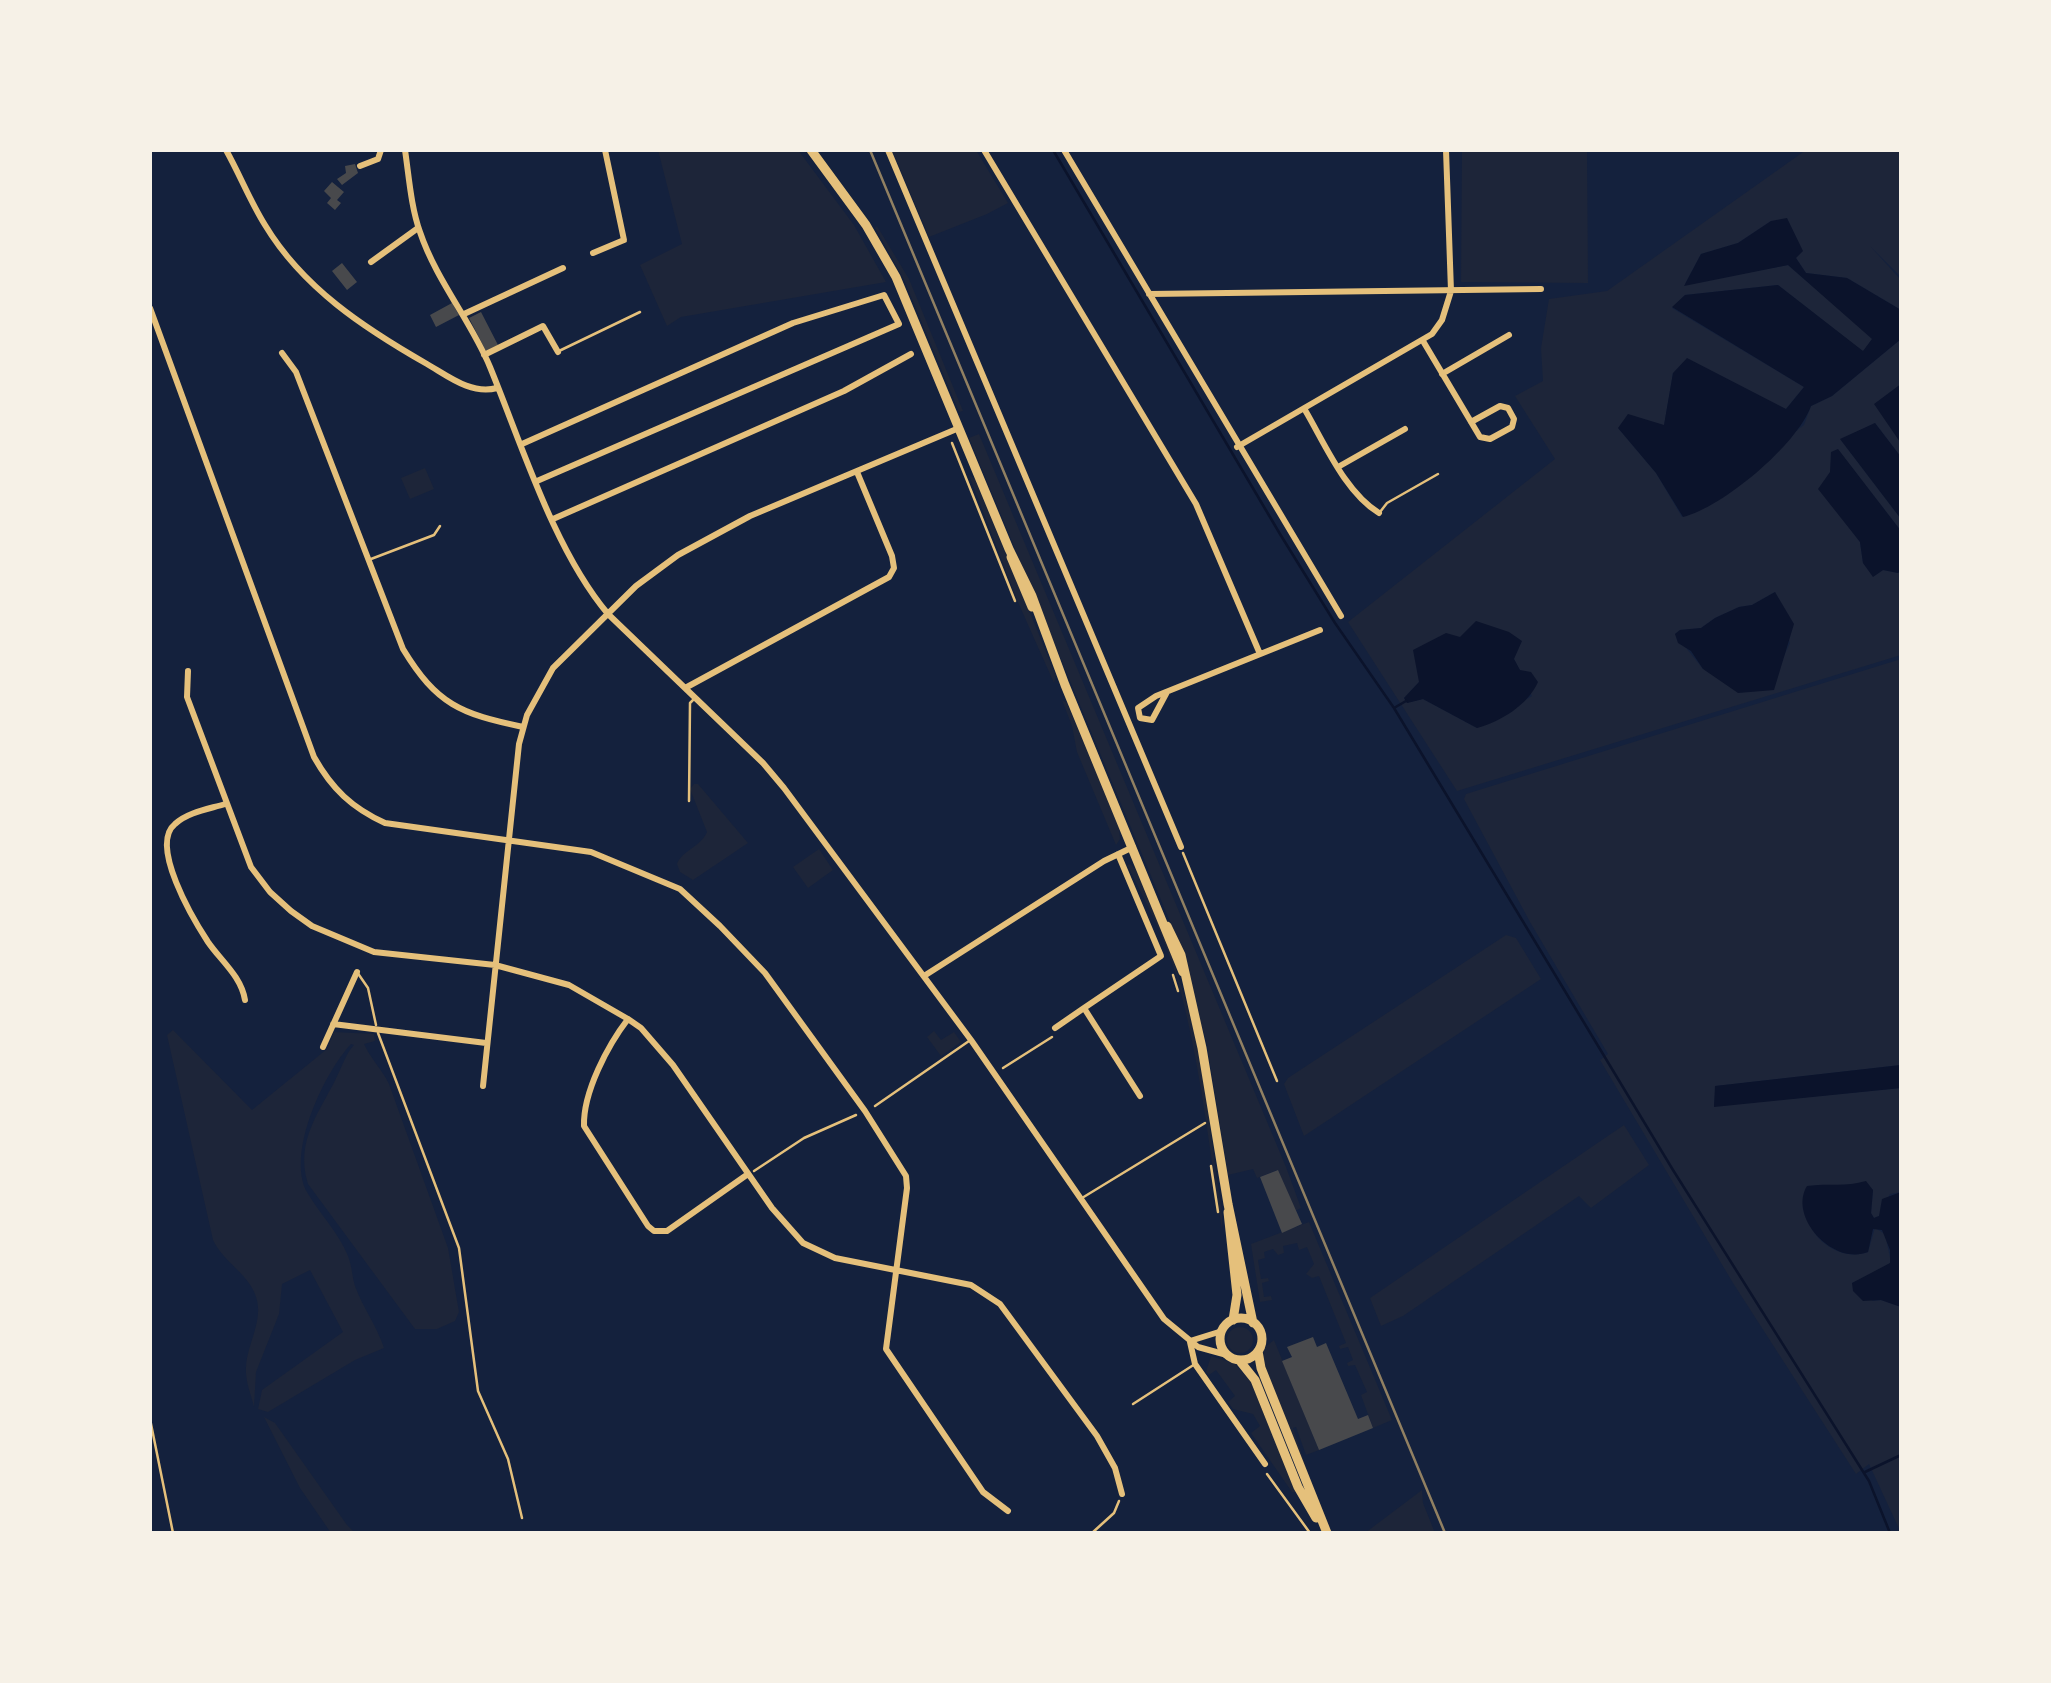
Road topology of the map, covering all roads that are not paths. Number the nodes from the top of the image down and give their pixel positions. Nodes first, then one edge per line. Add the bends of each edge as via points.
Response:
1 (226, 150) edge
2 (381, 150) edge
3 (405, 150) edge
4 (605, 150) edge
5 (811, 150) edge
6 (888, 150) edge
7 (984, 150) edge
8 (1064, 150) edge
9 (1446, 150) edge
10 (360, 166) dead end
11 (418, 228) junction
12 (592, 253) dead end
13 (371, 262) dead end
14 (563, 268) dead end
15 (1541, 289) dead end
16 (1450, 291) junction
17 (1149, 294) junction
18 (150, 308) edge
19 (640, 312) dead end
20 (464, 314) junction
21 (1509, 336) dead end
22 (1422, 341) junction
23 (558, 352) joint
24 (282, 353) dead end
25 (911, 354) dead end
26 (484, 355) junction
27 (1442, 374) junction
28 (497, 388) junction
29 (1305, 410) junction
30 (1472, 422) junction
31 (959, 428) junction
32 (1405, 429) dead end
33 (952, 443) dead end
34 (522, 444) junction
35 (1238, 447) junction
36 (1338, 467) junction
37 (857, 472) junction
38 (1438, 474) dead end
39 (537, 481) junction
40 (1379, 513) joint
41 (553, 519) junction
42 (440, 526) dead end
43 (369, 560) junction
44 (1014, 602) dead end
45 (608, 614) junction
46 (1340, 616) dead end
47 (1320, 630) dead end
48 (1260, 654) junction
49 (188, 671) dead end
50 (687, 688) junction
51 (1167, 692) junction
52 (696, 696) junction
53 (1138, 712) junction
54 (1126, 718) junction
55 (523, 727) junction
56 (689, 801) dead end
57 (225, 804) junction
58 (509, 839) junction
59 (1181, 847) road end
60 (1133, 848) junction
61 (1118, 854) junction
62 (495, 964) junction
63 (358, 972) joint
64 (924, 976) junction
65 (245, 1000) dead end
66 (1084, 1008) junction
67 (628, 1019) junction
68 (332, 1024) junction
69 (378, 1031) junction
70 (1056, 1031) road end
71 (970, 1040) junction
72 (486, 1043) junction
73 (323, 1047) dead end
74 (483, 1086) dead end
75 (1140, 1096) dead end
76 (875, 1106) dead end
77 (1204, 1124) dead end
78 (748, 1174) junction
79 (1081, 1199) junction
80 (1228, 1204) junction
81 (897, 1268) junction
82 (1233, 1320) junction
83 (1253, 1322) junction
84 (1222, 1331) junction
85 (1190, 1341) junction
86 (1258, 1351) junction
87 (1227, 1355) junction
88 (1239, 1360) junction
89 (1195, 1364) junction
90 (1133, 1404) dead end
91 (1265, 1468) road end
92 (1122, 1494) road end
93 (1008, 1511) dead end
94 (522, 1518) dead end
95 (1326, 1533) edge

1 - 28 street via 277,243 334,303 462,384
2 - 10 street via 378,160
3 - 11 street
4 - 12 street via 624,240
5 - 31 main road via 896,277
6 - 54 street
7 - 48 street via 1196,504
8 - 17 street
9 - 16 street
11 - 13 street
11 - 20 street
14 - 20 street
15 - 16 street
16 - 17 street
16 - 22 street via 1442,320
17 - 35 street
18 - 58 street via 326,778 361,812 385,824
19 - 23 lane
20 - 26 street
21 - 27 street
22 - 27 street
22 - 29 street
23 - 26 street via 543,326
24 - 43 street via 296,372
25 - 41 street
26 - 28 street
27 - 30 street
28 - 34 street
29 - 35 street
29 - 36 street
30 - 30 street via 1480,437 1490,439 1514,420 1500,406
31 - 37 street
31 - 60 main road
32 - 36 street
33 - 44 lane
34 - 39 street
34 - 39 street via 793,323 884,295 899,324
35 - 46 street
36 - 40 street
37 - 45 street via 702,540
37 - 50 street via 892,556 888,576
38 - 40 lane
39 - 41 street
41 - 45 street
42 - 43 lane via 434,535
43 - 55 street via 403,650 425,683 462,712
45 - 50 street
45 - 55 street via 553,668
47 - 48 street
48 - 51 street
49 - 57 street via 187,697
50 - 52 street
51 - 53 street
51 - 53 street via 1152,720
52 - 56 lane via 690,702
52 - 64 street via 784,788
53 - 54 street
54 - 59 street
55 - 58 street
57 - 62 street via 252,867 270,892 312,926 384,955
57 - 65 street via 172,825 166,853 205,937 235,974
58 - 62 street
58 - 81 street via 591,852 680,889 765,973 906,1176
60 - 61 street
60 - 80 main road via 1181,956 1178,973 1202,1048
61 - 64 street
61 - 66 street via 1161,956
62 - 67 street via 569,984
62 - 72 street
63 - 68 street
63 - 69 lane
64 - 71 street
66 - 70 street
66 - 75 street
67 - 78 street via 672,1065
67 - 78 street via 607,1047 584,1118 648,1226 668,1231
68 - 69 street
68 - 73 street
69 - 72 street
69 - 94 lane via 458,1248 478,1391 508,1459
71 - 76 lane
71 - 79 street
72 - 74 street
77 - 79 lane
78 - 81 street via 804,1243 836,1258
79 - 85 street via 1164,1319
80 - 82 main road via 1237,1295
80 - 83 main road
81 - 92 street via 971,1284 1000,1304 1097,1436
81 - 93 street via 885,1341 889,1356 983,1492
82 - 83 main road
82 - 84 main road
83 - 86 main road via 1261,1336
84 - 85 street
84 - 87 main road
85 - 87 street
85 - 89 street
86 - 88 main road
86 - 95 main road
87 - 88 main road
88 - 95 main road via 1255,1380 1298,1487
89 - 90 lane
89 - 91 street

